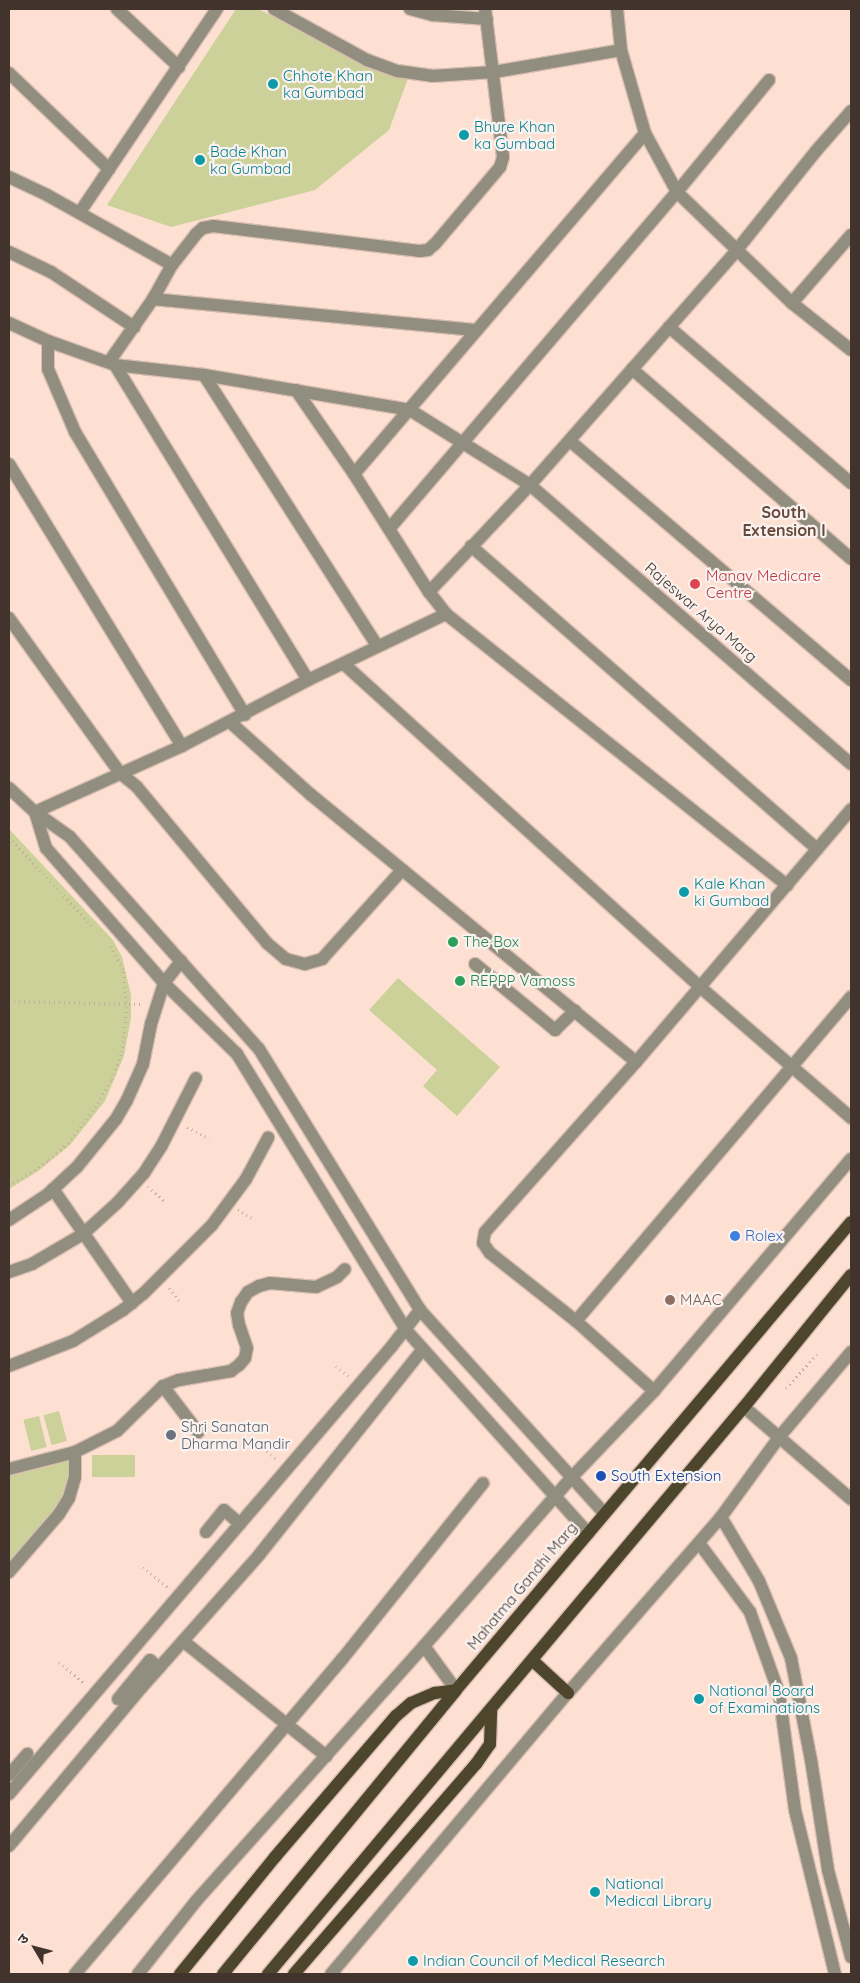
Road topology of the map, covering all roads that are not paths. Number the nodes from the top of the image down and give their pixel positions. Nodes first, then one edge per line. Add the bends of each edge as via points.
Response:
1 (216, 9) edge
2 (274, 9) edge
3 (410, 9) edge
4 (617, 9) edge
5 (122, 11) edge
6 (486, 14) edge
7 (621, 50) junction
8 (180, 67) junction
9 (494, 72) junction
10 (9, 73) edge
11 (768, 80) dead end
12 (851, 111) edge
13 (645, 133) junction
14 (110, 169) junction
15 (9, 177) edge
16 (677, 192) junction
17 (80, 212) junction
18 (851, 235) edge
19 (736, 251) junction
20 (9, 252) edge
21 (172, 265) junction
22 (153, 299) junction
23 (792, 303) junction
24 (9, 323) edge
25 (134, 327) junction
26 (669, 327) junction
27 (477, 330) junction
28 (48, 341) junction
29 (849, 345) edge
30 (112, 363) junction
31 (632, 369) junction
32 (204, 375) junction
33 (296, 390) junction
34 (410, 410) junction
35 (462, 441) junction
36 (570, 441) junction
37 (9, 464) edge
38 (354, 474) junction
39 (851, 483) edge
40 (530, 486) junction
41 (389, 529) junction
42 (471, 546) junction
43 (851, 560) edge
44 (429, 592) junction
45 (446, 614) junction
46 (9, 618) edge
47 (377, 646) junction
48 (344, 664) junction
49 (308, 680) junction
50 (851, 680) edge
51 (245, 715) junction
52 (230, 722) junction
53 (182, 746) junction
54 (851, 764) edge
55 (120, 773) junction
56 (9, 788) edge
57 (851, 809) edge
58 (35, 812) junction
59 (817, 849) junction
60 (402, 870) junction
61 (787, 885) junction
62 (181, 961) junction
63 (475, 964) dead end
64 (164, 983) junction
65 (700, 987) junction
66 (851, 997) edge
67 (575, 1011) junction
68 (636, 1062) junction
69 (792, 1068) junction
70 (196, 1078) dead end
71 (851, 1118) edge
72 (268, 1138) dead end
73 (851, 1159) edge
74 (53, 1189) junction
75 (9, 1220) edge
76 (851, 1222) edge
77 (83, 1234) junction
78 (345, 1269) dead end
79 (9, 1272) edge
80 (851, 1275) edge
81 (132, 1303) junction
82 (420, 1310) junction
83 (576, 1321) junction
84 (406, 1330) junction
85 (422, 1349) junction
86 (851, 1352) edge
87 (9, 1366) edge
88 (163, 1386) junction
89 (654, 1390) junction
90 (744, 1407) junction
91 (198, 1432) dead end
92 (780, 1436) junction
93 (75, 1452) junction
94 (9, 1469) edge
95 (571, 1478) junction
96 (483, 1483) dead end
97 (554, 1497) junction
98 (851, 1499) edge
99 (604, 1513) junction
100 (721, 1517) junction
101 (240, 1524) junction
102 (206, 1532) dead end
103 (588, 1533) junction
104 (699, 1543) junction
105 (9, 1572) edge
106 (183, 1641) junction
107 (424, 1646) junction
108 (532, 1660) junction
109 (159, 1668) junction
110 (456, 1690) junction
111 (568, 1693) junction
112 (118, 1699) dead end
113 (491, 1710) junction
114 (287, 1724) junction
115 (27, 1754) dead end
116 (326, 1756) junction
117 (9, 1775) edge
118 (10, 1791) edge
119 (9, 1846) edge
120 (851, 1956) edge
121 (75, 1974) edge
122 (138, 1974) edge
123 (180, 1974) edge
124 (223, 1974) edge
125 (268, 1974) edge
126 (294, 1974) edge
127 (331, 1974) edge
128 (835, 1974) edge

1 - 8 street
2 - 9 street via 367,60 398,71 432,76
3 - 6 street via 433,15
4 - 7 street
5 - 8 street
6 - 9 street
7 - 9 street
7 - 13 street
8 - 14 street
9 - 21 street via 503,145 500,167 428,250 213,226 196,234
10 - 14 street
11 - 16 street
12 - 19 street
13 - 16 street
13 - 27 street
14 - 17 street
15 - 17 street
16 - 19 street
16 - 35 street
17 - 21 street
18 - 23 street
19 - 23 street
19 - 26 street
20 - 25 street via 51,272
21 - 22 street
22 - 25 street
22 - 27 street
23 - 29 street
24 - 28 street
25 - 30 street
26 - 31 street
26 - 39 street
27 - 34 street
28 - 30 street
28 - 51 street via 48,369 74,432
30 - 32 street
30 - 49 street
31 - 36 street
31 - 43 street
32 - 33 street
32 - 47 street
33 - 34 street
33 - 38 street
34 - 35 street, Rajeswar Arya Marg
34 - 38 street
35 - 40 street, Rajeswar Arya Marg
35 - 41 street
36 - 40 street
36 - 50 street
37 - 53 street
38 - 41 street
40 - 42 street
40 - 54 street, Rajeswar Arya Marg
41 - 44 street
42 - 44 street
42 - 59 street
44 - 45 street
45 - 47 street
45 - 61 street
46 - 55 street
47 - 48 street
48 - 49 street
48 - 65 street
49 - 51 street
51 - 52 street
52 - 53 street
52 - 60 street
53 - 55 street
55 - 58 street
55 - 60 street via 137,787 268,944 286,959 305,964 322,958
56 - 58 street
57 - 59 street
58 - 62 street via 70,837
58 - 64 street via 46,848
59 - 61 street
60 - 67 street
61 - 65 street
62 - 64 street
62 - 82 street via 259,1049
63 - 67 street via 555,1030
64 - 74 street via 143,1064 127,1100 104,1136
64 - 84 street via 237,1054
65 - 68 street
65 - 69 street
66 - 69 street
67 - 68 street
68 - 83 street via 485,1232 483,1243 490,1253
69 - 71 street
69 - 83 street
70 - 77 street via 162,1145 139,1178
72 - 81 street via 246,1179 212,1225
73 - 89 street
74 - 75 street
74 - 77 street
76 - 99 main road, Mahatma Gandhi Marg
77 - 79 street via 32,1264
77 - 81 street
78 - 88 street via 337,1277 316,1287 270,1283 248,1292 237,1313 247,1348 246,1358 230,1371
80 - 90 main road
81 - 87 street via 73,1341
82 - 84 street
82 - 95 street
83 - 89 street
84 - 85 street
84 - 101 street
85 - 97 street
85 - 106 street via 258,1555
86 - 92 street
88 - 91 street
88 - 93 street via 117,1430
89 - 95 street
90 - 92 street
90 - 108 main road
92 - 98 street
92 - 100 street
93 - 94 street
93 - 105 street via 75,1476 68,1498 59,1514
95 - 97 street
95 - 99 street
96 - 114 street
97 - 103 street
97 - 107 street
99 - 103 main road, Mahatma Gandhi Marg
100 - 104 street
100 - 120 street via 759,1582 791,1658 828,1870
101 - 102 street via 224,1510
101 - 118 street
103 - 110 main road, Mahatma Gandhi Marg
104 - 111 street
104 - 128 street via 750,1612 779,1693 795,1810
106 - 109 street
106 - 114 street
107 - 110 street
107 - 116 street
108 - 111 main road
108 - 113 main road
109 - 112 street via 150,1660
109 - 119 street
110 - 123 main road via 435,1693 411,1704 396,1716
110 - 124 main road, Mahatma Gandhi Marg
111 - 127 street
113 - 125 main road
113 - 126 main road via 490,1744 476,1764
114 - 116 street
114 - 121 street
115 - 117 street
116 - 122 street via 196,1901

